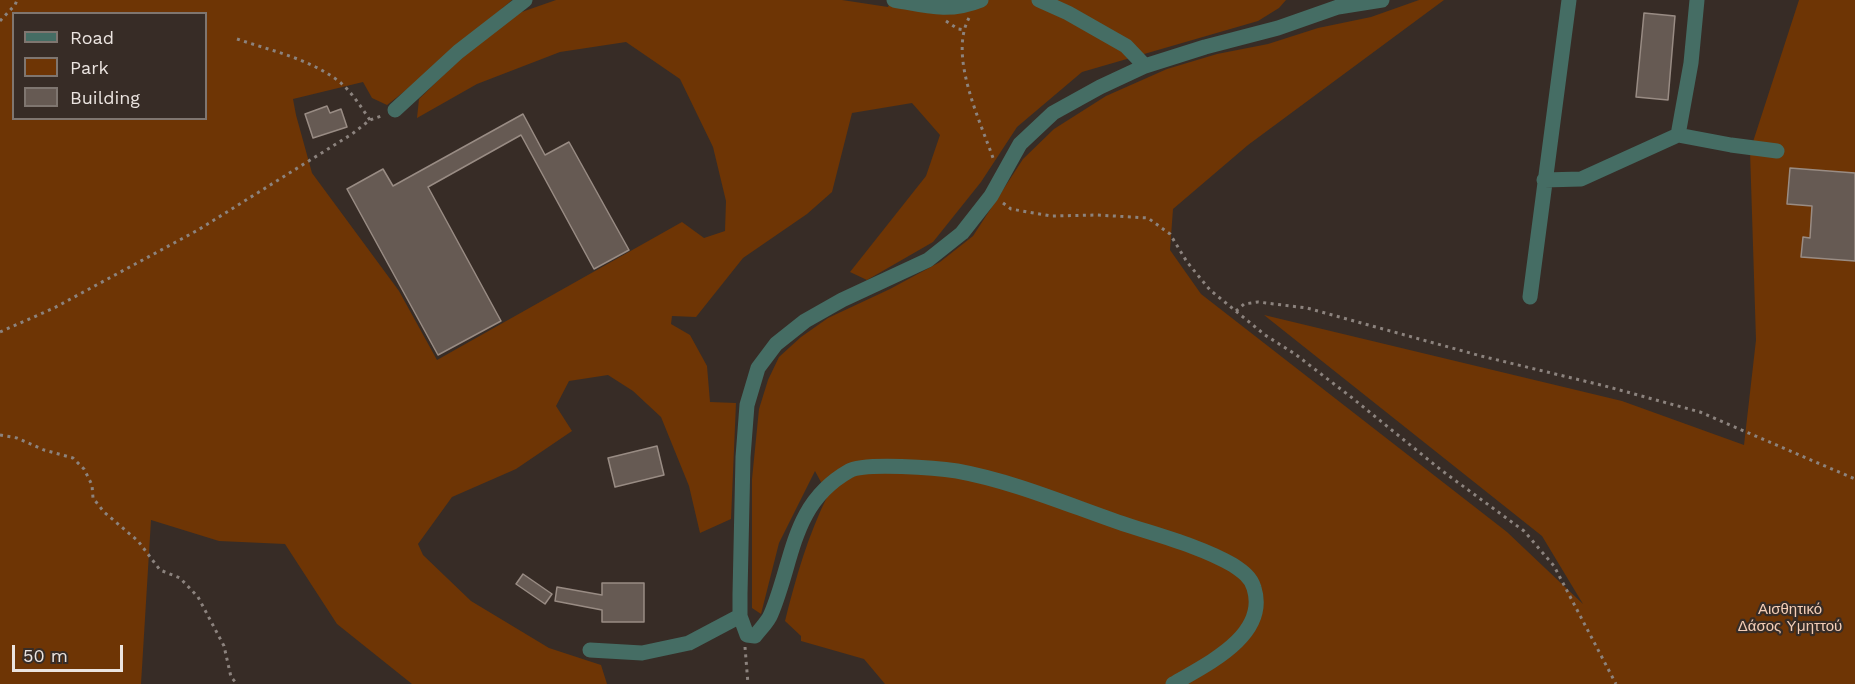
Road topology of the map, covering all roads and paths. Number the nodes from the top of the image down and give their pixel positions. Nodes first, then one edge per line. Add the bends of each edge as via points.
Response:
1 (17, 0) edge
2 (525, 0) edge
3 (534, 0) edge
4 (894, 0) edge
5 (1039, 0) edge
6 (1382, 0) edge
7 (1569, 0) edge
8 (1697, 0) edge
9 (980, 1) edge
10 (511, 11) junction
11 (0, 21) edge
12 (237, 39) dead end
13 (1145, 66) junction
14 (395, 111) joint
15 (370, 120) junction
16 (1678, 135) junction
17 (1778, 151) dead end
18 (1004, 172) junction
19 (1545, 180) junction
20 (991, 196) junction
21 (1530, 297) dead end
22 (1236, 311) junction
23 (0, 332) edge
24 (0, 435) edge
25 (1855, 478) edge
26 (740, 616) junction
27 (747, 635) junction
28 (590, 650) dead end
29 (237, 684) edge
30 (748, 684) edge
31 (1173, 684) edge
32 (1616, 684) edge

1 - 11 path
2 - 10 street
3 - 10 street
4 - 9 street via 944,8
5 - 13 street via 1126,46
6 - 13 street via 1338,7
7 - 19 street
8 - 16 street via 1692,63
9 - 18 path via 962,39 963,66 995,165
10 - 14 street via 458,52
12 - 15 path via 311,64 341,84
13 - 18 street via 1053,113 1020,144
14 - 15 path
15 - 23 path via 198,230 54,308
16 - 17 street
16 - 19 street via 1581,179
18 - 20 street
19 - 21 street
20 - 22 path via 1011,209 1051,216 1148,218 1170,234 1210,290
20 - 26 street via 962,233 928,260 805,321 776,344 758,368 745,426
22 - 25 path via 1244,304 1258,302 1307,308 1615,388 1700,412
22 - 32 path via 1524,531 1554,566
24 - 29 path via 73,458 84,469 93,498 104,512 138,541 160,570 180,578 198,597 224,646 231,677
26 - 27 street
26 - 28 street via 689,643 642,653
27 - 30 path via 744,650
27 - 31 street via 755,636 770,616 802,520 825,488 852,469 894,465 957,471 1208,554 1246,574 1254,586 1256,600 1253,618 1245,632 1230,648

